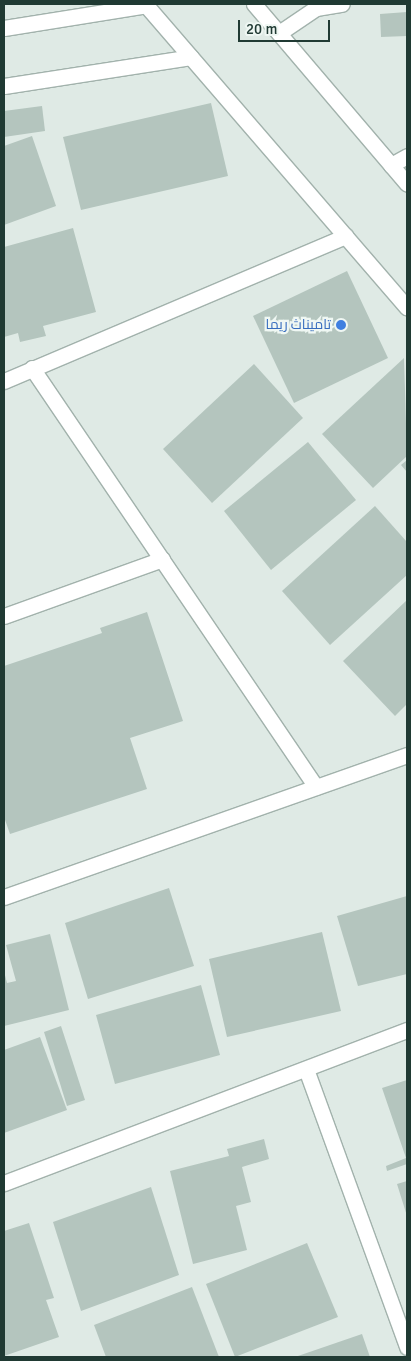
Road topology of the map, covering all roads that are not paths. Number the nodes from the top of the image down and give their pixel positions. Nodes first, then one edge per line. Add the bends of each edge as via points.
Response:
1 (146, 4) edge
2 (254, 4) edge
3 (342, 4) edge
4 (4, 28) edge
5 (278, 33) junction
6 (192, 57) junction
7 (4, 86) edge
8 (407, 156) edge
9 (391, 165) junction
10 (407, 184) edge
11 (345, 236) junction
12 (407, 308) edge
13 (32, 368) junction
14 (4, 380) edge
15 (162, 559) junction
16 (4, 616) edge
17 (407, 755) edge
18 (316, 787) junction
19 (4, 897) edge
20 (407, 1030) edge
21 (306, 1069) junction
22 (4, 1183) edge
23 (404, 1326) edge
24 (407, 1347) edge

1 - 4 street
1 - 6 street
2 - 5 street
3 - 5 street via 316,8
5 - 9 street
6 - 7 street
6 - 11 street
8 - 9 street
9 - 10 street
11 - 12 street
11 - 13 street
13 - 14 street
13 - 15 street
15 - 16 street
15 - 18 street
17 - 18 street
18 - 19 street
20 - 21 street
21 - 22 street
21 - 23 street
23 - 24 street

